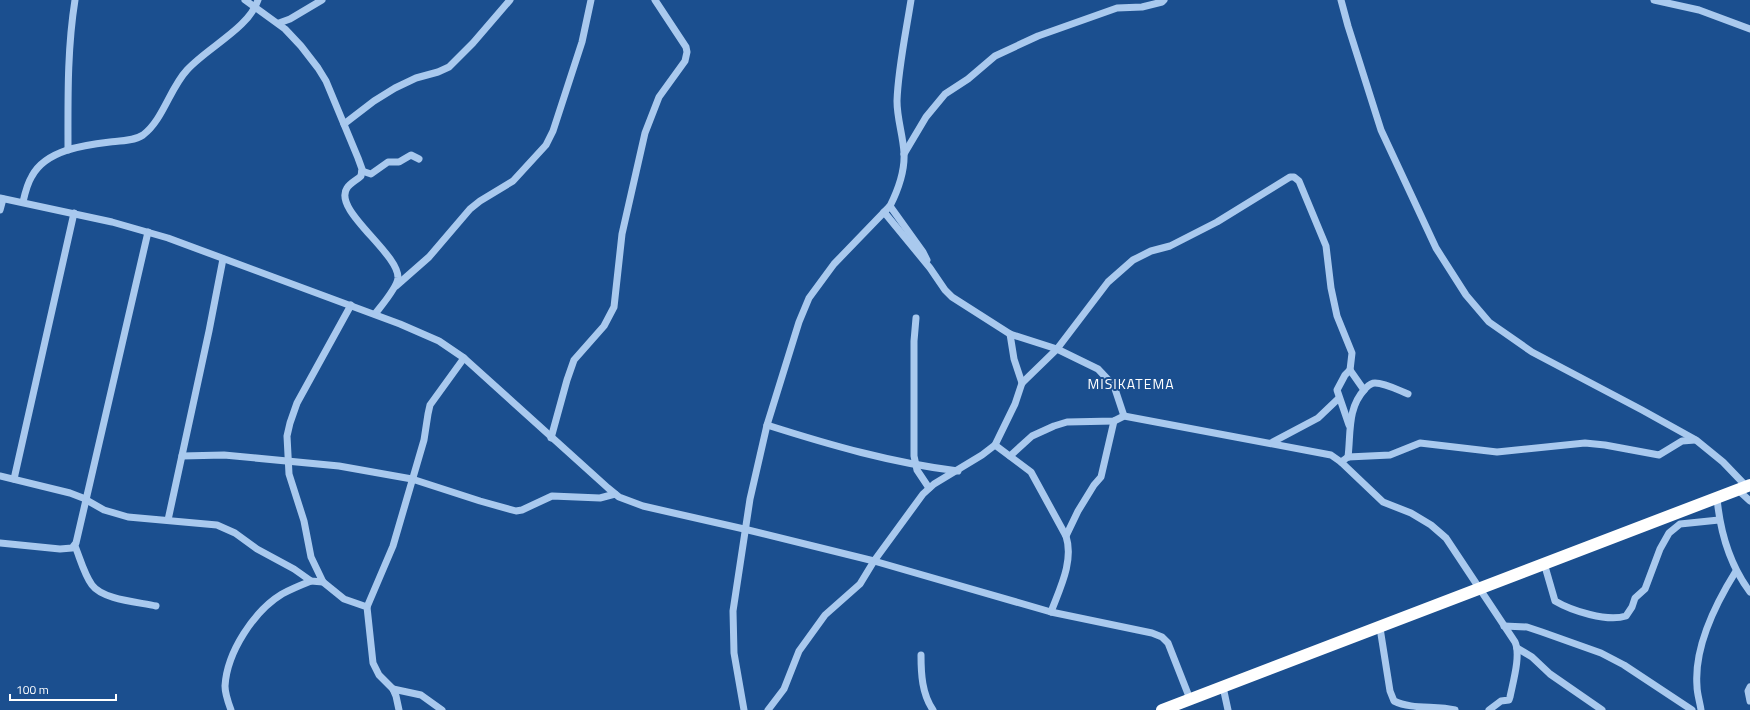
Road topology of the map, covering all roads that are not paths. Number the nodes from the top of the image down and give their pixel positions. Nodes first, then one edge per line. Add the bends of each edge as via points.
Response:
1 (75, 0) edge
2 (245, 0) edge
3 (258, 0) edge
4 (322, 0) edge
5 (510, 0) edge
6 (591, 0) edge
7 (655, 0) edge
8 (911, 0) edge
9 (1341, 0) edge
10 (1654, 0) edge
11 (1163, 1) edge
12 (256, 8) junction
13 (279, 23) junction
14 (1750, 29) edge
15 (344, 124) junction
16 (68, 150) junction
17 (904, 154) junction
18 (420, 159) dead end
19 (362, 171) junction
20 (1, 198) edge
21 (23, 202) junction
22 (890, 206) junction
23 (0, 210) edge
24 (884, 212) junction
25 (74, 213) junction
26 (148, 232) junction
27 (223, 259) junction
28 (930, 268) junction
29 (394, 287) junction
30 (351, 305) junction
31 (375, 314) junction
32 (916, 318) dead end
33 (1010, 334) junction
34 (1057, 349) junction
35 (464, 358) junction
36 (1350, 370) junction
37 (1022, 383) junction
38 (1364, 390) junction
39 (1408, 394) dead end
40 (1339, 398) junction
41 (1124, 416) junction
42 (1114, 422) junction
43 (767, 425) junction
44 (1350, 425) junction
45 (551, 438) junction
46 (1696, 440) junction
47 (1271, 443) junction
48 (995, 445) junction
49 (182, 456) junction
50 (1010, 456) junction
51 (1348, 456) junction
52 (287, 461) junction
53 (1342, 462) junction
54 (915, 464) junction
55 (958, 471) junction
56 (0, 476) edge
57 (14, 479) junction
58 (412, 479) junction
59 (1744, 487) edge
60 (929, 488) junction
61 (615, 494) junction
62 (1717, 498) junction
63 (86, 500) junction
64 (1750, 501) edge
65 (168, 520) junction
66 (1719, 520) junction
67 (744, 528) junction
68 (1066, 536) junction
69 (0, 543) edge
70 (75, 546) junction
71 (874, 561) junction
72 (1544, 563) junction
73 (1736, 571) junction
74 (310, 581) junction
75 (323, 582) junction
76 (1478, 589) junction
77 (1750, 592) edge
78 (156, 606) dead end
79 (367, 607) junction
80 (1051, 612) junction
81 (1504, 626) junction
82 (1380, 628) junction
83 (1517, 648) junction
84 (921, 655) dead end
85 (1223, 687) junction
86 (1750, 687) edge
87 (393, 689) junction
88 (1190, 699) junction
89 (1750, 701) edge
90 (231, 710) edge
91 (400, 710) edge
92 (442, 710) edge
93 (744, 710) edge
94 (768, 710) edge
95 (933, 710) edge
96 (1162, 710) edge
97 (1228, 710) edge
98 (1455, 710) edge
99 (1489, 710) edge
100 (1602, 710) edge
101 (1692, 710) edge
102 (1701, 710) edge

1 - 16 street via 67,88
2 - 12 street
3 - 12 street
4 - 13 street
5 - 15 street via 449,67 396,88
6 - 29 street via 582,42 546,145 513,181 470,209 429,257
7 - 45 street via 686,47 687,56 659,97 645,133 622,234 614,307 602,329 574,360
8 - 17 street via 897,100
9 - 46 street via 1381,130 1436,248 1484,317 1532,352
10 - 14 street via 1699,10
11 - 17 street via 1142,7 1117,8 1038,36 995,56 945,94 926,117
12 - 13 street
12 - 16 street via 245,21 206,51 186,71 143,135 127,141
13 - 15 street via 323,75
15 - 19 street
16 - 21 street via 39,166 27,187
17 - 22 street via 899,185
18 - 19 street via 411,155 399,162 388,162 371,174
19 - 29 street via 361,176 346,188 346,202 393,265 398,277
20 - 21 street
20 - 23 street
21 - 25 street
22 - 24 street
22 - 28 street via 923,252
24 - 28 street
24 - 43 street via 834,264 809,298
25 - 26 street
25 - 57 street
26 - 27 street
26 - 63 street
27 - 30 street
27 - 49 street
28 - 33 street via 952,297
29 - 31 street
30 - 31 street
30 - 52 street via 297,403 287,436
31 - 35 street via 432,337
32 - 54 street via 913,447
33 - 34 street
33 - 37 street via 1016,367
34 - 36 street via 1108,282 1133,260 1151,251 1170,246 1217,222 1290,177 1294,177 1298,180 1326,246 1337,316 1352,353
34 - 37 street
34 - 41 street via 1098,369 1114,386
35 - 45 street
35 - 58 street via 430,405 424,440
36 - 38 street
36 - 40 street via 1338,387
37 - 48 street
38 - 39 street via 1369,385 1377,383
38 - 44 street via 1354,405
40 - 44 street
40 - 47 street via 1318,418
41 - 42 street
41 - 47 street
42 - 50 street via 1067,422 1054,426 1032,436
42 - 68 street via 1101,477
43 - 54 street via 839,447
43 - 67 street
44 - 51 street
45 - 61 street
46 - 51 street via 1682,441 1659,455 1585,443 1497,452 1420,443 1390,455
46 - 59 street via 1723,462
47 - 53 street via 1327,453
48 - 50 street
48 - 55 street
49 - 52 street via 224,455
49 - 65 street
50 - 68 street via 1031,472
51 - 53 street
52 - 58 street via 339,466
52 - 75 street via 311,557
53 - 76 street via 1383,502 1411,513 1438,530 1446,538
54 - 55 street
54 - 60 street
55 - 60 street
56 - 57 street
57 - 63 street via 70,493
58 - 61 street via 518,511 552,496 600,498
58 - 79 street via 389,560
59 - 62 highway
59 - 64 street
60 - 71 street via 915,503
61 - 67 street via 643,506
62 - 66 street
62 - 72 highway
63 - 65 street via 118,514
63 - 70 street
65 - 74 street via 206,523 225,528
66 - 72 street via 1680,524 1669,533 1645,588 1635,598 1626,616 1620,618 1595,615 1555,600
66 - 73 street
67 - 71 street
67 - 93 street via 732,611 734,653
68 - 80 street via 1069,556
69 - 70 street via 60,549
70 - 78 street via 87,576 97,591
71 - 80 street
71 - 94 street via 860,584 828,612 805,642 795,659 784,689
72 - 76 highway
73 - 77 street
73 - 102 street via 1716,608 1703,645 1697,672
74 - 75 street
74 - 90 street via 277,598 263,609 245,632 225,687
75 - 79 street via 344,599
76 - 81 street
76 - 82 highway
79 - 87 street via 373,663 379,675
80 - 88 street via 1162,637 1171,649
81 - 83 street
81 - 101 street via 1527,627 1601,653 1624,665
82 - 85 highway
82 - 98 street via 1390,691 1394,701
83 - 99 street via 1509,700 1501,701
83 - 100 street
84 - 95 street via 923,684 927,700
85 - 88 highway
85 - 97 street
86 - 89 street
87 - 91 street
87 - 92 street via 421,695
88 - 96 highway

